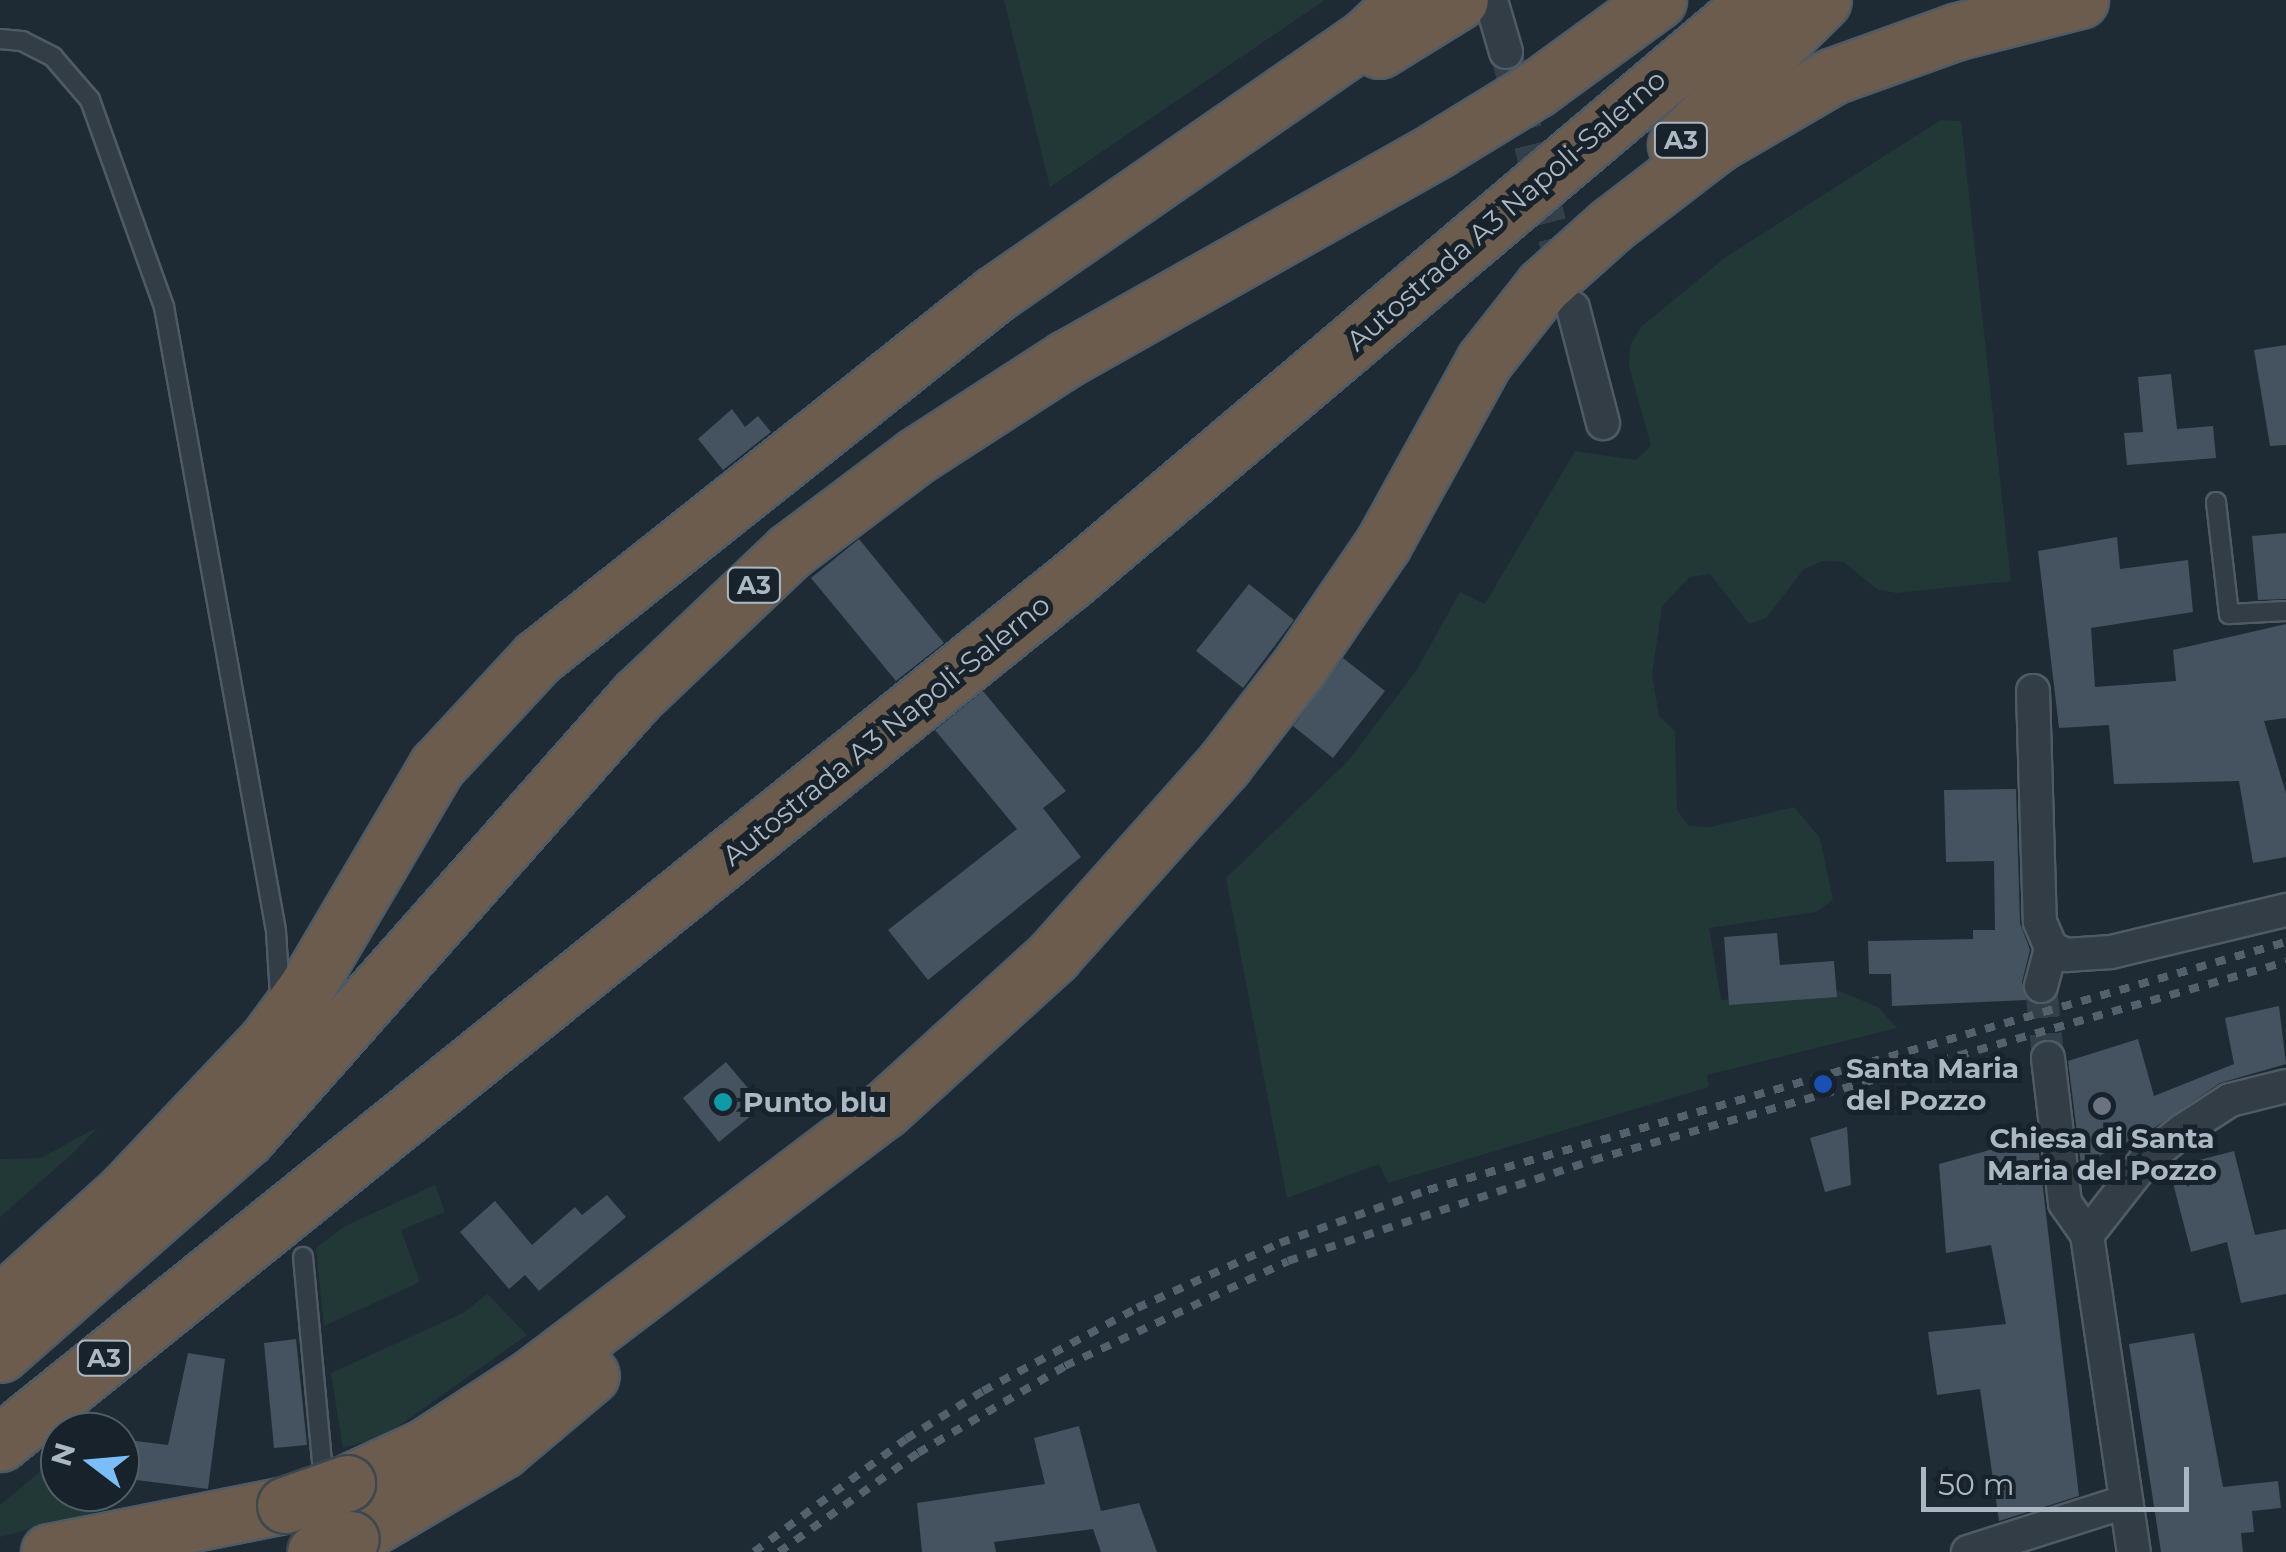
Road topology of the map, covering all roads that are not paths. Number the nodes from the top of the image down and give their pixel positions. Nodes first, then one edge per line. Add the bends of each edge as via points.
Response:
1 (1405, 0) edge
2 (1658, 0) edge
3 (1756, 0) edge
4 (1823, 0) edge
5 (2080, 0) edge
6 (1476, 2) edge
7 (0, 39) edge
8 (1506, 52) tunnel mouth
9 (1162, 180) junction
10 (1558, 297) junction
11 (1603, 423) dead end
12 (2216, 502) dead end
13 (2286, 611) edge
14 (2034, 691) dead end
15 (2286, 910) edge
16 (2051, 948) junction
17 (2041, 986) tunnel mouth
18 (280, 996) dead end
19 (2048, 1058) tunnel mouth
20 (2286, 1086) edge
21 (812, 1168) junction
22 (2087, 1236) junction
23 (302, 1257) dead end
24 (0, 1304) edge
25 (0, 1354) edge
26 (0, 1442) edge
27 (2125, 1502) junction
28 (334, 1548) edge
29 (49, 1552) edge
30 (1968, 1552) edge
31 (2134, 1552) edge

1 - 9 highway via 1366,38
2 - 25 highway, A3 via 1536,89 1438,149 1066,359 916,456 790,551 636,696 248,1137
3 - 26 highway, Autostrada A3 Napoli-Salerno / A3 via 1084,570
4 - 10 highway, A3
5 - 10 highway, A3 via 1958,30 1833,76 1718,143 1611,225
6 - 8 street
6 - 9 highway
7 - 18 lane via 22,41 53,57 90,100 164,307 266,877
9 - 24 highway via 966,316 537,658 437,766 306,988 266,1042 136,1180
10 - 11 street
10 - 21 highway, A3 via 1484,361 1348,601 1224,764 1053,956
12 - 13 lane via 2228,614
14 - 16 street via 2040,922
15 - 16 street via 2111,952 2066,955
16 - 17 street
19 - 22 street via 2065,1204
20 - 22 street via 2230,1100 2182,1131 2146,1161
21 - 28 highway via 644,1330 502,1450
21 - 29 highway, A3, bridge via 471,1420 346,1483 285,1505
22 - 27 street
23 - 28 lane via 319,1460
27 - 30 street
27 - 31 street

